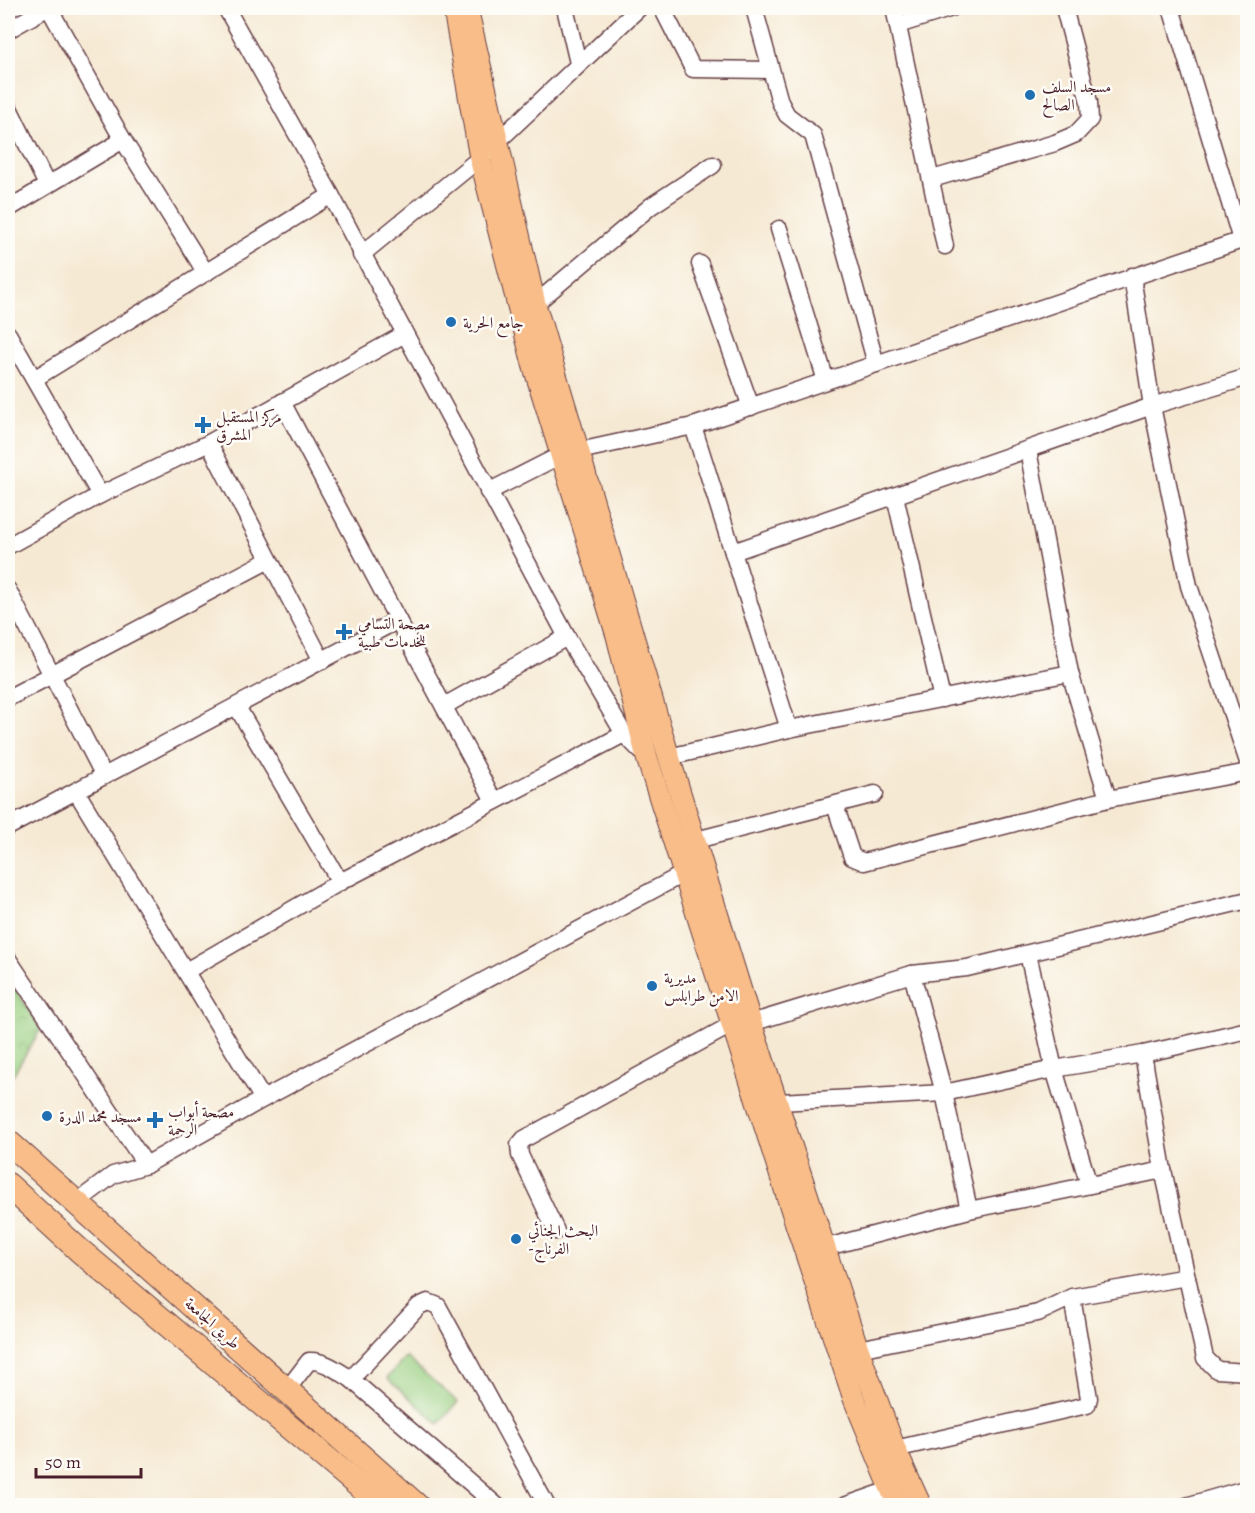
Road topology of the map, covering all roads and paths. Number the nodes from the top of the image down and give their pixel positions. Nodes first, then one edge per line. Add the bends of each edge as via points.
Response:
1 (48, 8) edge
2 (226, 8) edge
3 (453, 8) edge
4 (467, 8) edge
5 (565, 8) edge
6 (639, 8) edge
7 (663, 8) edge
8 (754, 8) edge
9 (894, 8) edge
10 (952, 8) edge
11 (1064, 8) edge
12 (1171, 8) edge
13 (898, 25) junction
14 (8, 30) edge
15 (578, 63) junction
16 (771, 70) junction
17 (8, 106) edge
18 (123, 140) junction
19 (498, 142) junction
20 (480, 158) junction
21 (713, 165) dead end
22 (932, 179) junction
23 (46, 185) junction
24 (331, 195) junction
25 (8, 209) edge
26 (779, 229) dead end
27 (1244, 239) edge
28 (945, 246) dead end
29 (361, 255) junction
30 (700, 264) dead end
31 (206, 273) junction
32 (1132, 276) junction
33 (535, 304) junction
34 (8, 334) edge
35 (403, 335) junction
36 (876, 364) junction
37 (1248, 377) edge
38 (34, 380) junction
39 (826, 381) junction
40 (282, 402) junction
41 (1152, 406) junction
42 (751, 407) junction
43 (560, 422) junction
44 (693, 426) junction
45 (209, 443) junction
46 (1028, 450) junction
47 (569, 453) junction
48 (488, 492) junction
49 (100, 495) junction
50 (895, 496) junction
51 (8, 546) edge
52 (733, 552) junction
53 (269, 560) junction
54 (8, 590) edge
55 (398, 620) junction
56 (567, 636) junction
57 (322, 661) junction
58 (1070, 673) junction
59 (51, 675) junction
60 (8, 698) edge
61 (942, 699) junction
62 (444, 706) junction
63 (237, 707) junction
64 (789, 729) junction
65 (1243, 730) edge
66 (624, 734) junction
67 (669, 757) junction
68 (647, 758) junction
69 (1248, 762) edge
70 (1248, 772) edge
71 (104, 776) junction
72 (76, 791) junction
73 (875, 794) dead end
74 (1108, 799) junction
75 (494, 801) junction
76 (835, 805) junction
77 (8, 827) edge
78 (696, 840) junction
79 (683, 874) junction
80 (340, 882) junction
81 (1248, 900) edge
82 (1028, 954) junction
83 (8, 959) edge
84 (186, 971) junction
85 (912, 974) junction
86 (741, 1024) junction
87 (1248, 1030) edge
88 (1143, 1054) junction
89 (1054, 1069) junction
90 (944, 1093) junction
91 (262, 1099) junction
92 (779, 1102) junction
93 (8, 1142) edge
94 (146, 1165) junction
95 (1163, 1170) junction
96 (8, 1185) edge
97 (1089, 1185) junction
98 (76, 1202) junction
99 (969, 1210) junction
100 (556, 1232) dead end
101 (827, 1247) junction
102 (1187, 1277) junction
103 (1072, 1297) junction
104 (858, 1349) junction
105 (1248, 1372) edge
106 (351, 1379) junction
107 (286, 1391) junction
108 (895, 1449) junction
109 (1248, 1488) edge
110 (894, 1498) edge
111 (383, 1506) edge
112 (417, 1506) edge
113 (497, 1506) edge
114 (547, 1506) edge
115 (844, 1506) edge
116 (921, 1506) edge
117 (1186, 1506) edge

1 - 14 street
1 - 18 street
2 - 24 street
3 - 20 main road
4 - 19 main road
5 - 15 street
6 - 15 street
7 - 16 street via 693,69
8 - 16 street
9 - 13 street
10 - 13 street
11 - 22 street via 1090,119 1076,134 1055,143
12 - 27 street
13 - 22 street
15 - 19 street
16 - 36 street via 787,115 813,135
17 - 23 street
18 - 23 street
18 - 31 street
19 - 20 street
19 - 33 main road
20 - 29 street
20 - 43 main road via 533,364
21 - 33 street via 651,206
22 - 28 street
23 - 25 street
24 - 29 street
24 - 31 street
26 - 39 street
27 - 32 street
29 - 35 street
30 - 42 street
31 - 38 street
32 - 36 street
32 - 41 street
33 - 43 main road
34 - 38 street
35 - 40 street
35 - 48 street
36 - 39 street
37 - 41 street
38 - 49 street
39 - 42 street
40 - 45 street
40 - 55 street
41 - 46 street
41 - 65 street via 1189,586
42 - 44 street
43 - 47 main road
44 - 47 street
44 - 52 street
45 - 49 street
45 - 53 street
46 - 50 street
46 - 58 street
47 - 48 street
47 - 67 main road
47 - 68 main road
48 - 56 street
49 - 51 street
50 - 52 street
50 - 61 street
52 - 64 street
53 - 57 street
53 - 59 street
54 - 59 street
55 - 57 street
55 - 62 street
56 - 62 street
56 - 66 street
57 - 63 street
58 - 61 street
58 - 74 street
59 - 60 street
59 - 71 street
61 - 64 street
62 - 75 street
63 - 71 street
63 - 80 street
64 - 67 street
65 - 69 street
66 - 68 street
66 - 75 street
67 - 78 main road
68 - 79 main road
70 - 74 street
71 - 72 street
72 - 77 street
72 - 84 street
73 - 76 street
74 - 76 street via 864,862 852,857
75 - 80 street
76 - 78 street
78 - 86 main road
79 - 86 main road
79 - 91 street
80 - 84 street
81 - 82 street
82 - 85 street via 968,968
82 - 89 street
83 - 94 street
84 - 91 street
85 - 86 street
85 - 90 street
86 - 92 main road
86 - 100 street via 594,1098 524,1139 519,1145 520,1155
86 - 110 main road via 851,1388
87 - 88 street
88 - 89 street
88 - 95 street
89 - 90 street
89 - 97 street
90 - 92 street
90 - 99 street
91 - 94 street
92 - 101 main road
93 - 98 highway, طريق الجامعة
94 - 98 street via 112,1175
95 - 97 street
95 - 102 street
96 - 111 highway, طريق الجامعة via 79,1250
97 - 99 street
98 - 107 highway, طريق الجامعة
99 - 101 street
101 - 104 main road
102 - 103 street
102 - 105 street via 1205,1358 1216,1370
103 - 104 street via 1038,1313
103 - 108 street via 1089,1398 1087,1406
104 - 108 main road
106 - 107 street via 318,1361 309,1361
106 - 113 street
106 - 114 street via 414,1310 428,1302 438,1306
107 - 112 highway, طريق الجامعة
108 - 116 main road
109 - 117 street
110 - 115 street

